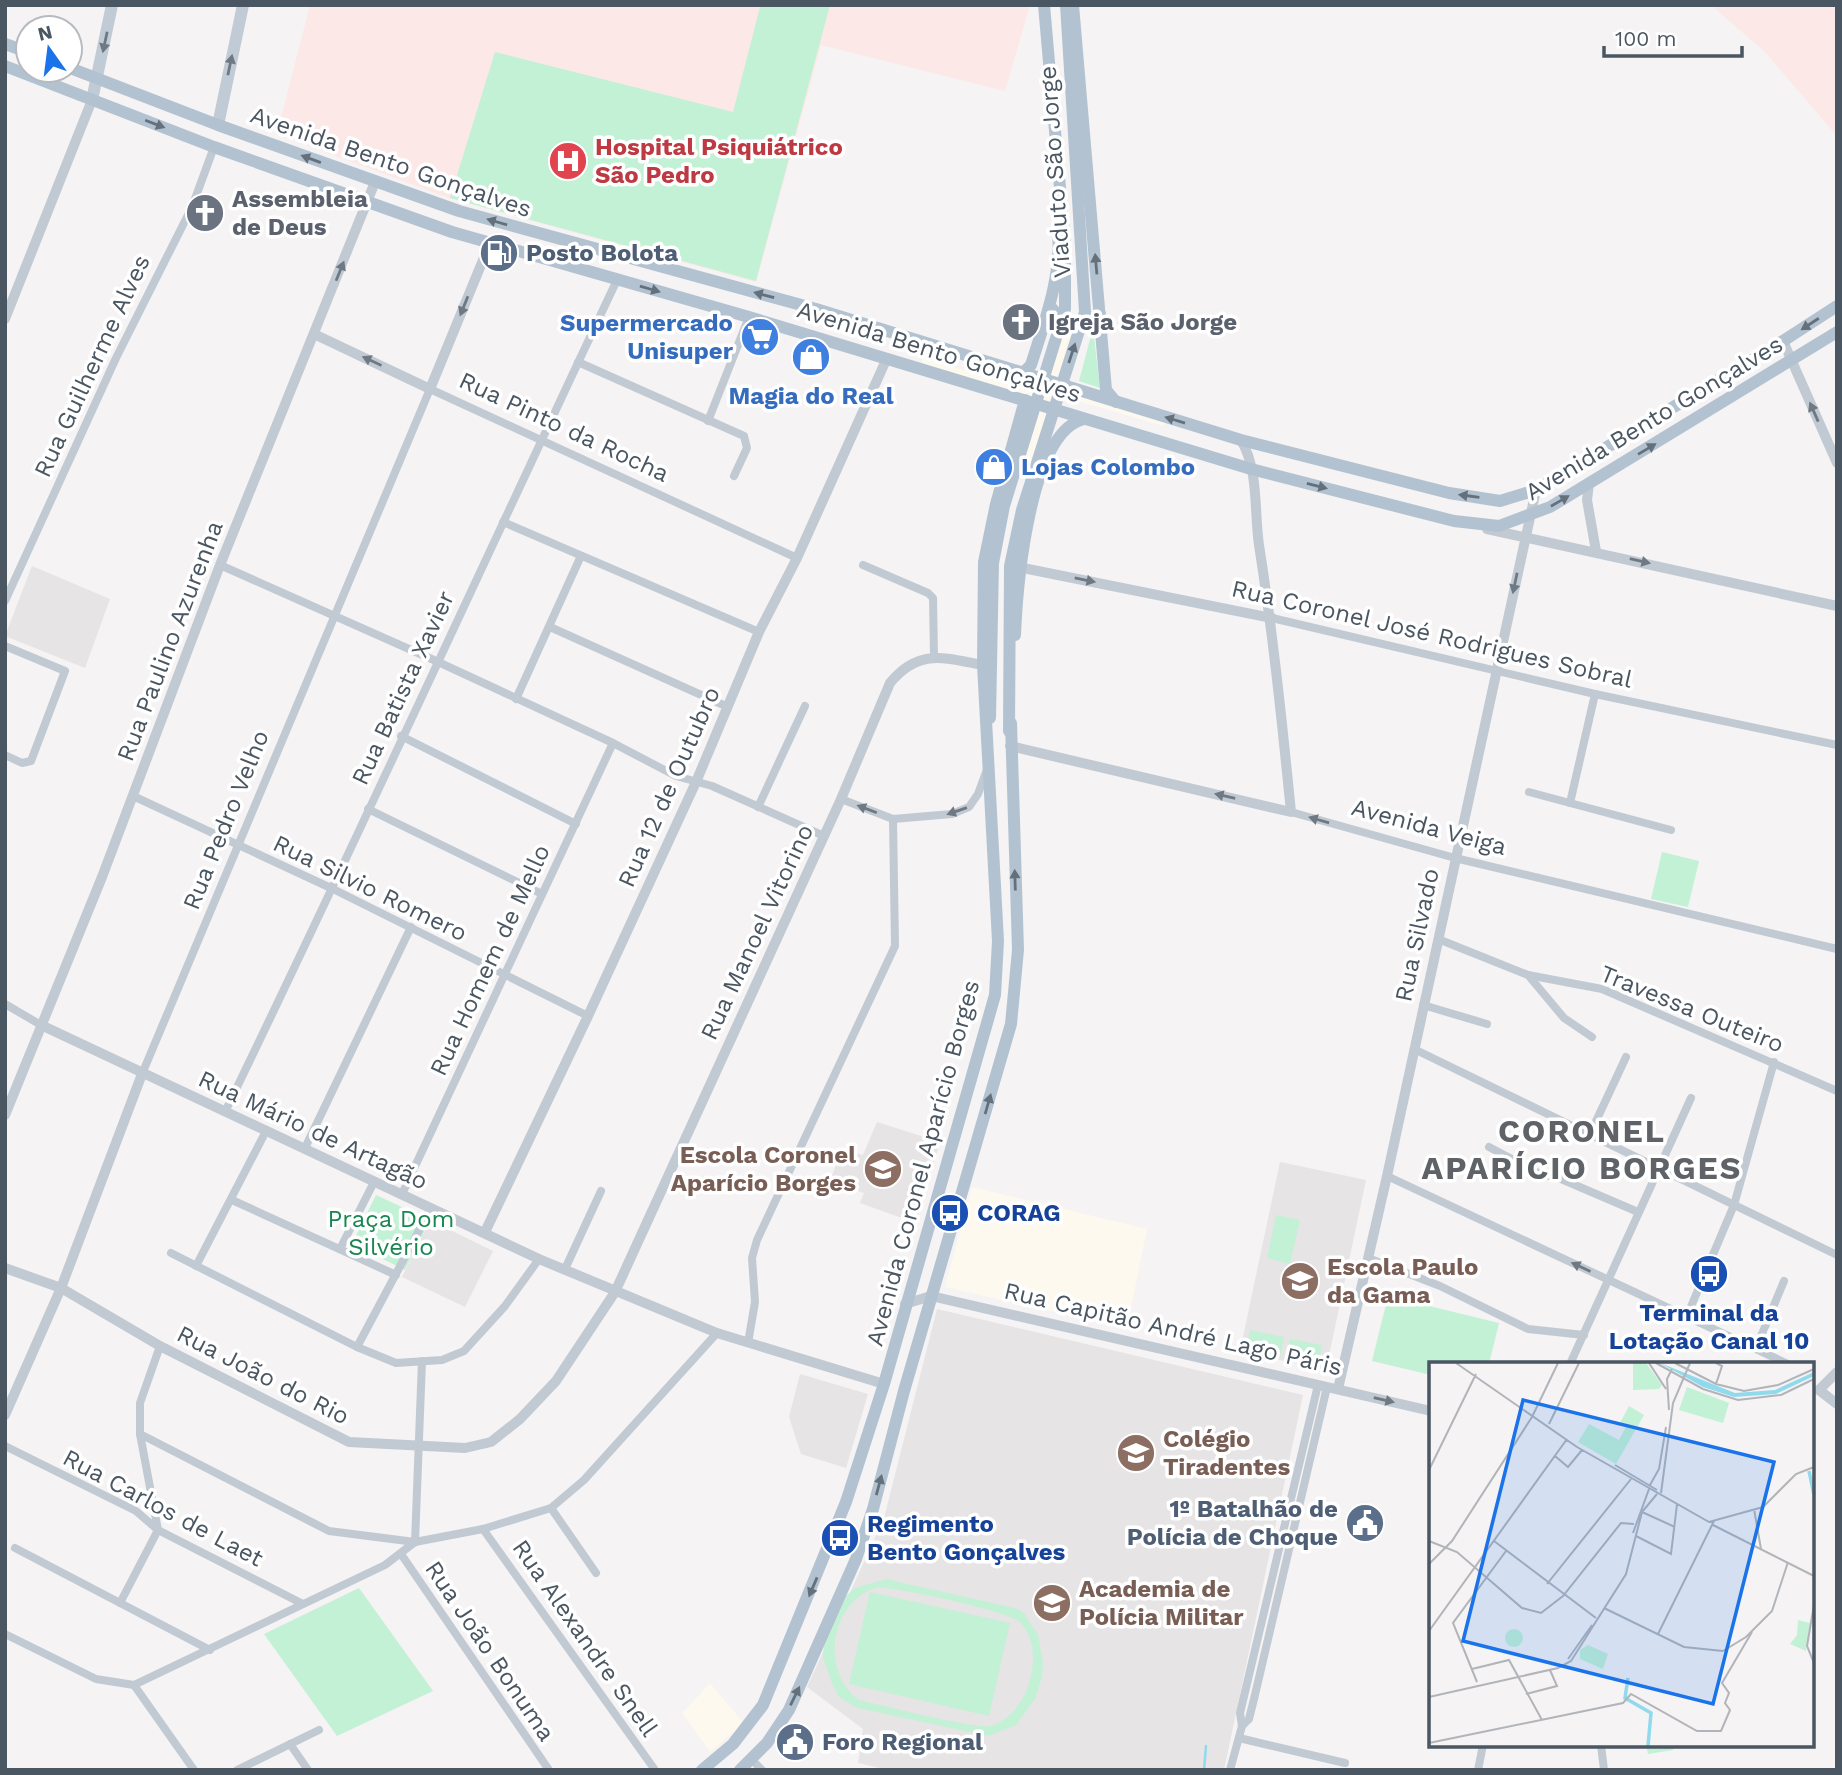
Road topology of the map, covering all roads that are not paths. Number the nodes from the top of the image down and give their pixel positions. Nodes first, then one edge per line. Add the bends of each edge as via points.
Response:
1 (112, 5) edge
2 (243, 5) edge
3 (1038, 5) edge
4 (1044, 5) edge
5 (1066, 5) edge
6 (1073, 5) edge
7 (5, 66) edge
8 (84, 74) edge
9 (97, 79) junction
10 (92, 100) junction
11 (218, 125) junction
12 (214, 147) junction
13 (375, 182) junction
14 (367, 202) junction
15 (490, 243) junction
16 (617, 280) junction
17 (1050, 306) junction
18 (1837, 306) edge
19 (1100, 314) junction
20 (750, 317) junction
21 (5, 319) edge
22 (1837, 332) edge
23 (314, 334) junction
24 (1783, 341) junction
25 (887, 358) junction
26 (1792, 361) junction
27 (578, 362) junction
28 (1024, 372) junction
29 (430, 389) junction
30 (1026, 400) junction
31 (1116, 402) junction
32 (1087, 418) junction
33 (708, 421) junction
34 (542, 440) junction
35 (1241, 440) junction
36 (1007, 461) junction
37 (1837, 463) edge
38 (1251, 468) junction
39 (1043, 472) junction
40 (734, 476) dead end
41 (1589, 484) junction
42 (1536, 490) junction
43 (1530, 517) junction
44 (1454, 521) junction
45 (503, 522) junction
46 (1525, 538) junction
47 (1596, 551) junction
48 (580, 558) junction
49 (797, 558) junction
50 (220, 565) junction
51 (863, 565) dead end
52 (1018, 567) junction
53 (5, 601) edge
54 (1837, 606) edge
55 (333, 614) junction
56 (1272, 618) junction
57 (550, 627) junction
58 (760, 632) junction
59 (5, 646) edge
60 (934, 656) junction
61 (436, 661) junction
62 (983, 665) junction
63 (1496, 671) junction
64 (1595, 694) junction
65 (516, 699) junction
66 (805, 706) dead end
67 (728, 707) junction
68 (989, 735) junction
69 (401, 737) junction
70 (613, 743) junction
71 (1837, 745) edge
72 (1010, 746) junction
73 (5, 755) edge
74 (990, 760) junction
75 (696, 782) junction
76 (1529, 792) dead end
77 (133, 796) junction
78 (841, 799) junction
79 (1570, 803) junction
80 (758, 807) junction
81 (368, 809) junction
82 (1291, 812) junction
83 (893, 819) junction
84 (576, 824) junction
85 (1671, 830) dead end
86 (824, 836) junction
87 (239, 846) junction
88 (1455, 858) junction
89 (333, 889) junction
90 (542, 894) junction
91 (411, 927) junction
92 (1438, 939) junction
93 (1837, 949) edge
94 (504, 975) junction
95 (1528, 975) junction
96 (5, 1004) edge
97 (1423, 1005) junction
98 (589, 1016) junction
99 (1487, 1024) dead end
100 (41, 1025) junction
101 (1592, 1037) dead end
102 (1414, 1049) junction
103 (1626, 1057) dead end
104 (1774, 1062) junction
105 (142, 1074) junction
106 (1837, 1091) edge
107 (1690, 1098) dead end
108 (225, 1112) junction
109 (5, 1115) edge
110 (265, 1133) junction
111 (1590, 1134) junction
112 (1489, 1147) dead end
113 (305, 1148) junction
114 (1660, 1168) junction
115 (1387, 1176) junction
116 (374, 1182) junction
117 (601, 1191) dead end
118 (402, 1194) junction
119 (232, 1200) junction
120 (1734, 1205) junction
121 (431, 1208) junction
122 (1638, 1212) junction
123 (485, 1232) junction
124 (340, 1249) junction
125 (171, 1253) dead end
126 (1837, 1255) edge
127 (1368, 1258) junction
128 (539, 1259) junction
129 (197, 1266) junction
130 (5, 1268) edge
131 (565, 1269) junction
132 (396, 1275) junction
133 (1784, 1280) dead end
134 (1609, 1281) junction
135 (61, 1288) junction
136 (615, 1292) junction
137 (932, 1296) junction
138 (905, 1304) junction
139 (1687, 1316) junction
140 (717, 1333) junction
141 (1584, 1335) junction
142 (748, 1343) junction
143 (160, 1346) junction
144 (1756, 1346) junction
145 (357, 1347) junction
146 (422, 1361) junction
147 (1571, 1362) edge
148 (1784, 1362) edge
149 (1837, 1372) edge
150 (884, 1384) junction
151 (1328, 1387) junction
152 (1814, 1388) edge
153 (1837, 1404) edge
154 (1318, 1408) junction
155 (1429, 1411) edge
156 (5, 1415) edge
157 (140, 1434) junction
158 (1307, 1436) junction
159 (1317, 1437) junction
160 (5, 1446) edge
161 (417, 1446) junction
162 (1300, 1461) junction
163 (1311, 1463) junction
164 (1299, 1489) junction
165 (551, 1508) junction
166 (483, 1528) junction
167 (158, 1530) junction
168 (415, 1542) junction
169 (15, 1548) dead end
170 (401, 1554) junction
171 (596, 1573) dead end
172 (120, 1603) junction
173 (301, 1604) junction
174 (5, 1634) edge
175 (210, 1650) junction
176 (134, 1685) junction
177 (319, 1730) dead end
178 (1239, 1738) junction
179 (290, 1744) junction
180 (1483, 1747) edge
181 (1601, 1747) edge
182 (752, 1760) junction
183 (1345, 1763) dead end
184 (194, 1770) edge
185 (237, 1770) edge
186 (308, 1770) edge
187 (549, 1770) edge
188 (655, 1770) edge
189 (702, 1770) edge
190 (740, 1770) edge
191 (762, 1770) edge
192 (1230, 1770) edge
193 (1478, 1770) edge
194 (1604, 1770) edge

1 -> 9 main road
11 -> 2 main road
3 - 17 main road via 1059,245
4 - 68 main road, Viaduto São Jorge, bridge via 1065,245 1065,309 1004,506 993,563
72 -> 5 main road, Viaduto São Jorge, bridge via 1010,566 1022,510 1085,312
19 -> 6 main road
7 - 10 main road, Avenida Bento Gonçalves
8 - 9 main road, Avenida Bento Gonçalves
9 - 10 main road
9 - 11 main road, Avenida Bento Gonçalves
10 -> 12 main road, Avenida Bento Gonçalves
10 - 21 street
13 -> 11 main road, Avenida Bento Gonçalves
12 - 14 main road, Avenida Bento Gonçalves
12 - 53 street, Rua Guilherme Alves via 192,207 116,358
13 - 14 street, Rua Paulino Azurenha
28 -> 13 main road, Avenida Bento Gonçalves via 816,309 459,211
14 - 15 main road, Avenida Bento Gonçalves
23 -> 14 street, Rua Paulino Azurenha
15 - 16 main road, Avenida Bento Gonçalves
15 -> 29 street, Rua Pedro Velho
16 -> 20 main road, Avenida Bento Gonçalves
16 - 27 street, Rua Batista Xavier
17 - 19 main road via 1063,320 1079,324
17 - 28 main road via 1031,365
18 -> 24 main road, Avenida Bento Gonçalves
19 - 31 main road via 1106,390
20 - 25 main road, Avenida Bento Gonçalves
20 - 33 street
22 - 26 main road, Avenida Bento Gonçalves
29 -> 23 street, Rua Pinto da Rocha
23 - 50 street, Rua Paulino Azurenha
24 - 26 street
24 - 42 main road, Avenida Bento Gonçalves
25 - 30 main road, Avenida Bento Gonçalves
25 - 49 street, Rua 12 de Outubro
37 -> 26 street
41 -> 26 main road, Avenida Bento Gonçalves
27 - 33 street
27 - 34 street, Rua Batista Xavier
28 - 31 main road, Avenida Bento Gonçalves
29 - 34 street, Rua Pinto da Rocha
29 - 55 street, Rua Pedro Velho
30 - 32 main road, Avenida Bento Gonçalves
30 - 36 main road, Avenida Coronel Aparício Borges
35 -> 31 main road, Avenida Bento Gonçalves
32 - 38 main road, Avenida Bento Gonçalves
32 - 39 main road, Avenida Coronel Aparício Borges via 1072,422 1062,433
33 - 40 street via 744,436 747,442
34 - 45 street, Rua Batista Xavier
34 - 49 street, Rua Pinto da Rocha
35 - 38 street
42 -> 35 main road, Avenida Bento Gonçalves via 1500,501 1448,494
36 - 39 main road via 1031,458
36 - 62 main road, Avenida Coronel Aparício Borges via 985,562
38 -> 44 main road, Avenida Bento Gonçalves
38 - 56 street
39 - 52 main road, Avenida Coronel Aparício Borges via 1029,510
43 -> 41 main road, Avenida Bento Gonçalves
41 - 47 street via 1587,500
42 - 43 street, Rua Silvado
43 - 44 main road, Avenida Bento Gonçalves via 1499,526
43 - 46 street, Rua Silvado
44 - 46 street
45 - 48 street
45 - 61 street, Rua Batista Xavier
46 - 47 street
46 -> 63 street, Rua Silvado
47 -> 54 street
48 - 57 street
48 - 58 street
49 - 58 street, Rua 12 de Outubro
50 - 55 street
50 - 77 street, Rua Paulino Azurenha
51 - 60 street via 933,598
52 -> 56 street, Rua Coronel José Rodrigues Sobral
52 - 72 main road, Avenida Coronel Aparício Borges
55 - 61 street
55 - 87 street, Rua Pedro Velho
56 - 63 street, Rua Coronel José Rodrigues Sobral
56 - 82 street
57 - 65 street
57 - 67 street
58 - 67 street, Rua 12 de Outubro
59 - 73 street via 65,671 31,761 22,763
60 - 62 street
60 - 78 street, Rua Manoel Vitorino via 900,671 890,684
61 - 65 street
61 - 69 street, Rua Batista Xavier
62 - 68 main road, Avenida Coronel Aparício Borges
63 - 64 street, Rua Coronel José Rodrigues Sobral
63 - 88 street, Rua Silvado
64 - 71 street, Rua Coronel José Rodrigues Sobral
64 - 79 street
65 - 70 street
66 - 80 street
67 - 75 street, Rua 12 de Outubro
68 - 74 main road, Avenida Coronel Aparício Borges
69 - 81 street, Rua Batista Xavier
69 - 84 street
70 - 75 street
70 - 84 street, Rua Homem de Mello
82 -> 72 street, Avenida Veiga
137 -> 72 main road, Avenida Coronel Aparício Borges via 1011,1024 1017,989
74 -> 83 street via 969,807 952,814
74 - 138 main road, Avenida Coronel Aparício Borges via 998,941 995,995
75 - 80 street
75 - 98 street, Rua 12 de Outubro
76 - 79 street
77 - 87 street, Rua Silvio Romero
77 - 100 street, Rua Paulino Azurenha
83 -> 78 street
78 - 86 street, Rua Manoel Vitorino
79 - 85 street
80 - 86 street
81 - 89 street, Rua Batista Xavier
81 - 90 street
88 -> 82 street, Avenida Veiga
83 - 142 street via 895,946 757,1241
84 - 90 street, Rua Homem de Mello
86 - 136 street, Rua Manoel Vitorino
87 - 89 street, Rua Silvio Romero
87 - 105 street, Rua Pedro Velho
88 - 92 street, Rua Silvado
88 - 93 street, Avenida Veiga
89 - 91 street, Rua Silvio Romero
89 - 108 street, Rua Batista Xavier
90 - 94 street, Rua Homem de Mello
91 - 94 street, Rua Silvio Romero
91 - 113 street
92 - 95 street, Travessa Outeiro
92 - 97 street, Rua Silvado
94 - 98 street, Rua Silvio Romero
94 - 118 street, Rua Homem de Mello
95 - 101 street via 1564,1018
95 - 104 street, Travessa Outeiro via 1602,989
96 - 100 street, Rua Mário de Artagão
97 - 99 street
97 - 102 street, Rua Silvado
98 - 123 street, Rua 12 de Outubro
100 - 105 street, Rua Mário de Artagão
100 - 109 street, Rua Paulino Azurenha
102 - 111 street
102 - 115 street, Rua Silvado
103 - 111 street
104 - 106 street, Travessa Outeiro
104 - 120 street
105 - 108 street, Rua Mário de Artagão
105 - 135 street, Rua Pedro Velho
107 - 114 street
108 - 110 street, Rua Mário de Artagão
110 - 113 street, Rua Mário de Artagão
110 - 119 street
111 - 114 street
112 - 122 street via 1544,1175 1554,1175
113 - 116 street, Rua Mário de Artagão
114 - 120 street
114 - 122 street
115 - 127 street, Rua Silvado
134 -> 115 street
116 - 118 street, Rua Mário de Artagão
116 - 124 street
117 - 131 street
118 - 121 street, Rua Mário de Artagão
119 - 124 street
119 - 129 street
120 - 126 street
120 - 139 street
121 - 123 street, Rua Mário de Artagão
121 - 132 street
122 - 134 street
123 - 128 street, Rua Mário de Artagão
124 - 132 street
125 - 129 street
127 - 141 street via 1440,1286 1528,1329
127 - 151 street, Rua Silvado
128 - 131 street, Rua Mário de Artagão
128 - 146 street via 464,1351 442,1360
129 - 145 street
130 - 135 street, Rua João do Rio
131 - 136 street, Rua Mário de Artagão
132 - 145 street
133 - 144 street
134 - 139 street
134 - 141 street
135 - 143 street, Rua João do Rio
135 - 156 street, Rua Pedro Velho
136 - 140 street, Rua Mário de Artagão
136 - 161 street, Rua João do Rio via 556,1381 491,1442 465,1448
137 - 138 street, Rua Capitão André Lago Páris
137 - 151 street, Rua Capitão André Lago Páris
182 -> 137 main road, Avenida Coronel Aparício Borges via 789,1710 856,1559
138 - 150 main road, Avenida Coronel Aparício Borges
139 - 144 street
140 - 142 street, Rua Mário de Artagão
140 - 165 street via 584,1480
141 - 147 street
142 - 150 street, Rua Mário de Artagão
143 - 157 street via 140,1403
143 - 161 street, Rua João do Rio via 349,1442
144 - 148 street
145 - 146 street via 396,1363
146 - 161 street
149 - 152 street
150 -> 189 main road, Avenida Coronel Aparício Borges via 846,1502 763,1705 733,1744
151 - 154 street, Rua Silvado
151 -> 155 street, Rua Capitão André Lago Páris
152 - 153 street
154 - 158 street, Rua Silvado
154 - 159 street, Rua Silvado
157 - 167 street
157 - 168 street via 329,1531
158 - 159 street
158 - 162 street, Rua Silvado
159 - 163 street, Rua Silvado
160 - 167 street, Rua Carlos de Laet via 136,1511
161 - 168 street
162 - 163 street
162 - 164 street, Rua Silvado
163 - 164 street, Rua Silvado
164 - 178 street, Rua Silvado via 1256,1673 1240,1713
165 - 166 street
165 - 171 street
166 - 168 street
166 - 188 street, Rua Alexandre Snell
167 - 172 street
167 - 173 street, Rua Carlos de Laet
168 - 170 street
169 - 172 street
170 - 173 street
170 - 187 street, Rua João Bonuma
172 - 175 street
173 - 175 street
174 - 176 street via 96,1679
175 - 176 street
176 - 184 street
177 - 179 street
178 - 183 street
178 - 192 street, Rua Silvado
179 - 185 street
179 - 186 street
180 - 193 street
181 - 194 street
182 - 190 main road, Avenida Coronel Aparício Borges
182 - 191 street

